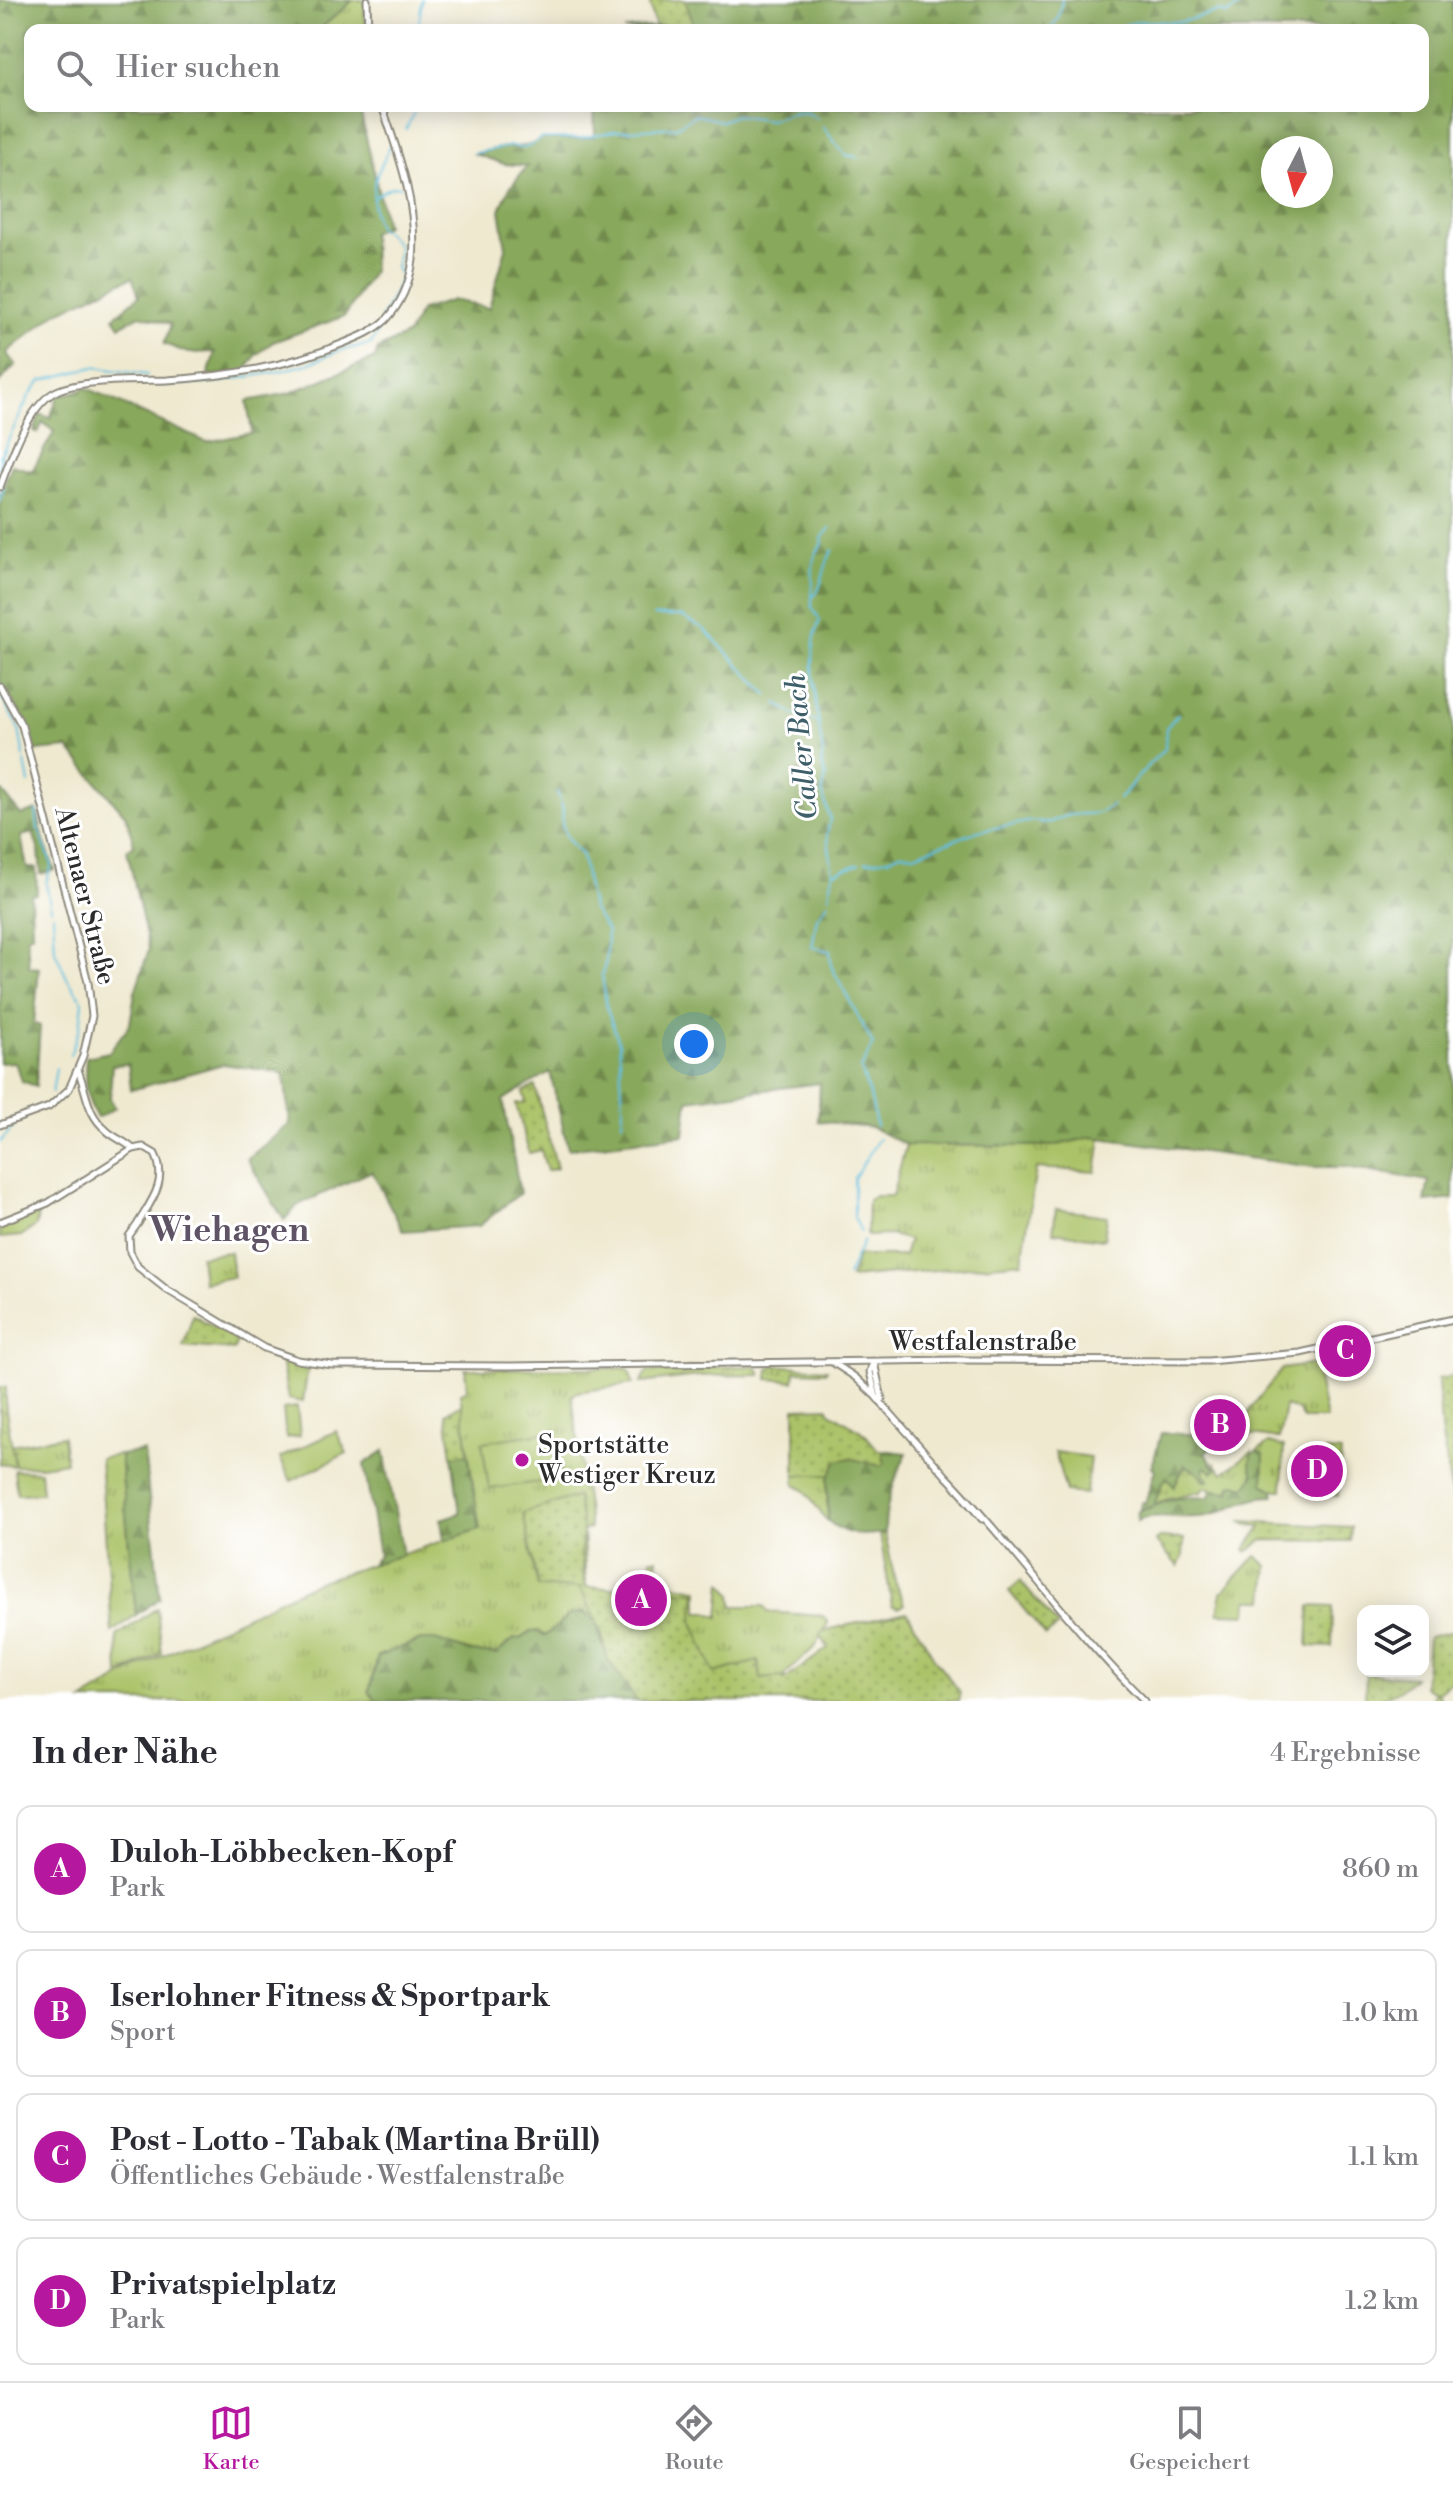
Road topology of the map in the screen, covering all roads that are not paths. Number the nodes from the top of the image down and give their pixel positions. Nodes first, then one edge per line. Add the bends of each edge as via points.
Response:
1 (367, 0) edge
2 (368, 24) edge
3 (384, 112) edge
4 (0, 487) edge
5 (0, 686) edge
6 (78, 1070) junction
7 (0, 1125) edge
8 (133, 1149) junction
9 (0, 1222) edge
10 (1453, 1319) edge
11 (874, 1361) junction
12 (831, 1362) junction
13 (876, 1397) junction
14 (886, 1407) junction
15 (1145, 1701) edge

1 - 2 main road
3 - 4 main road via 404,171 413,244 405,290 385,321 364,335 282,365 234,375 73,386 49,396 21,438
5 - 6 main road, Altenaer Straße via 22,726 88,982 92,1016
6 - 7 main road, Altenaer Straße via 55,1103
6 - 8 main road via 93,1116
8 - 9 main road via 55,1199
8 - 12 main road, Westfalenstraße via 150,1150 161,1175 129,1246 138,1267 237,1334 286,1357 354,1366
10 - 11 main road, Westfalenstraße via 1256,1358
11 - 12 main road, Westfalenstraße
11 - 13 main road via 870,1372
11 - 14 main road
12 - 13 main road
13 - 14 main road
14 - 15 main road

